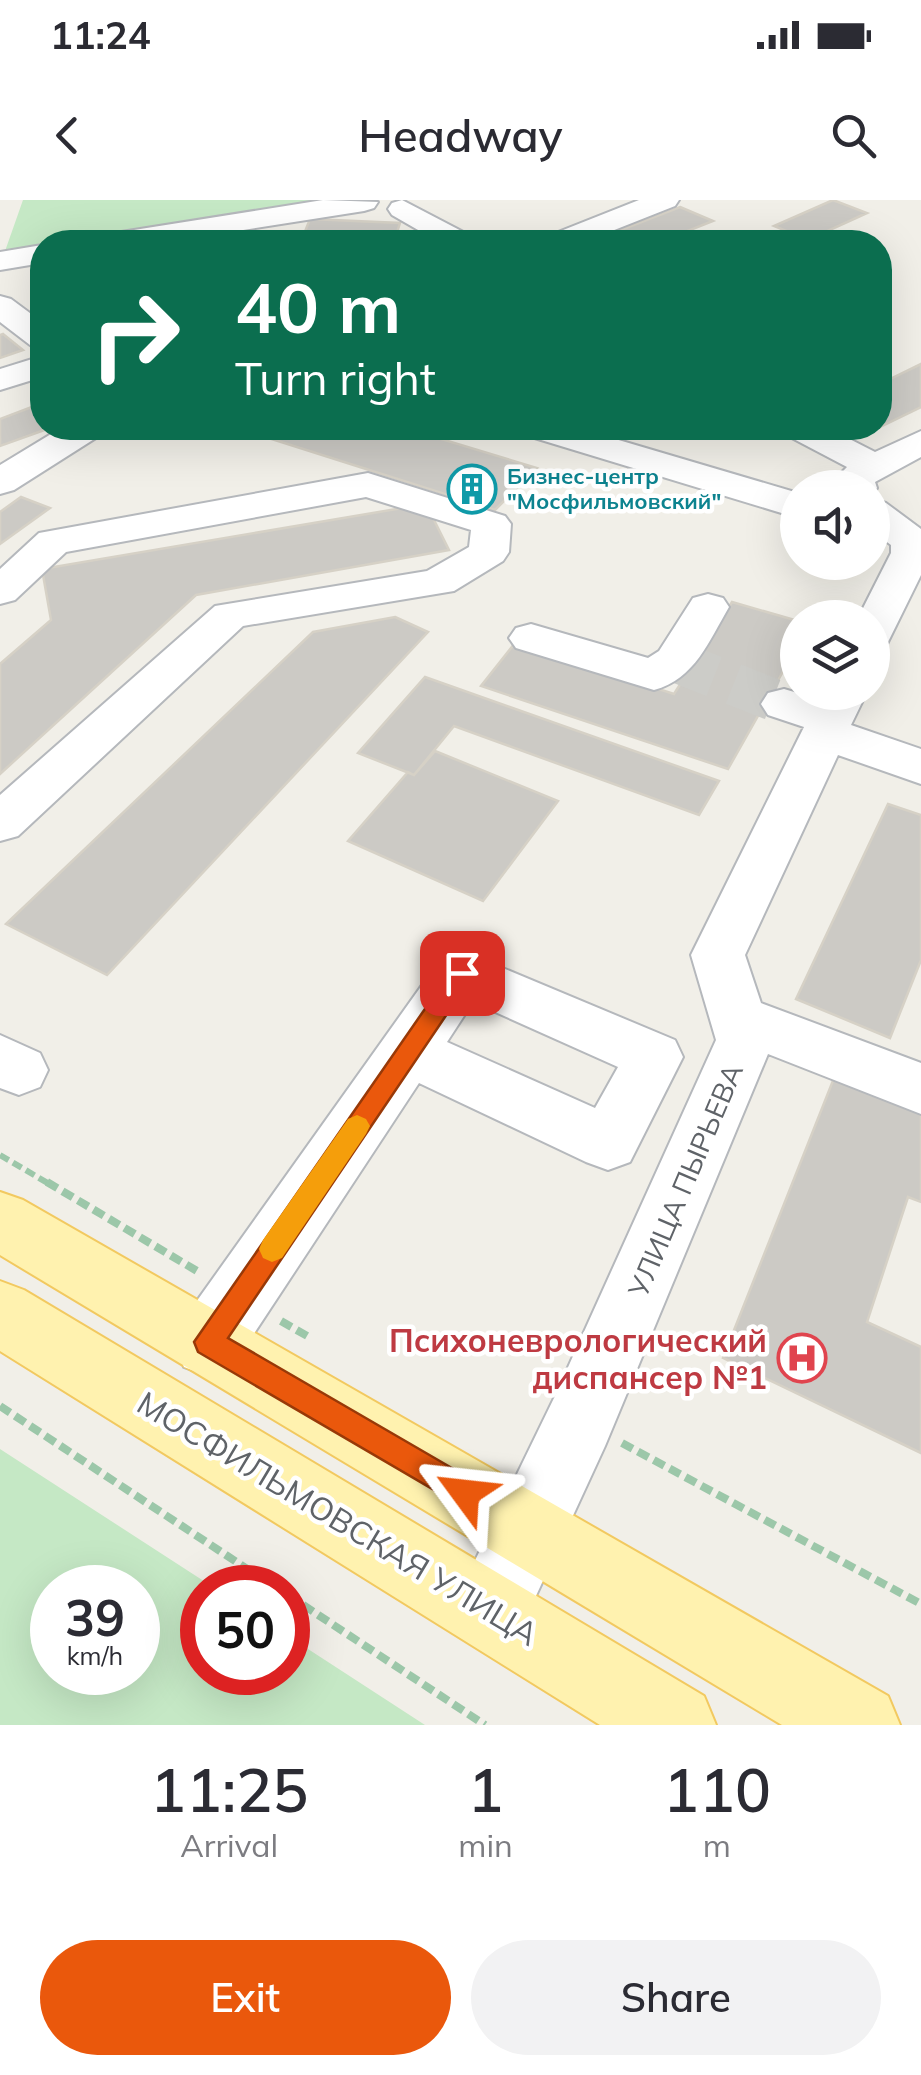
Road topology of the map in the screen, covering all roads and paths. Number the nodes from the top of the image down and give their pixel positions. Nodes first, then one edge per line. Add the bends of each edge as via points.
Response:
1 (665, 200) edge
2 (364, 202) edge
3 (402, 209) dead end
4 (190, 230) edge
5 (439, 230) edge
6 (590, 230) edge
7 (30, 256) edge
8 (0, 261) edge
9 (0, 306) edge
10 (30, 329) edge
11 (30, 370) edge
12 (0, 380) edge
13 (67, 440) edge
14 (581, 440) edge
15 (816, 440) edge
16 (921, 442) edge
17 (856, 470) edge
18 (879, 470) edge
19 (0, 482) edge
20 (780, 501) edge
21 (901, 538) edge
22 (0, 591) edge
23 (888, 600) edge
24 (708, 607) dead end
25 (532, 638) dead end
26 (821, 712) edge
27 (921, 767) edge
28 (0, 824) edge
29 (738, 1018) junction
30 (409, 1051) dead end
31 (921, 1089) edge
32 (0, 1220) edge
33 (0, 1313) edge
34 (208, 1342) junction
35 (0, 1406) edge
36 (580, 1422) junction
37 (530, 1531) junction
38 (241, 1565) edge
39 (921, 1604) edge
40 (310, 1610) edge
41 (490, 1610) junction
42 (485, 1725) edge
43 (674, 1725) edge
44 (859, 1725) edge

1 - 6 street
2 - 4 street
3 - 5 street
7 - 8 street
9 - 10 street
11 - 12 street
13 - 19 street
14 - 20 street
15 - 17 street
16 - 18 street
21 - 23 street via 911,553
22 - 28 street via 52,542 368,485 491,524 490,552 439,582 230,615
24 - 25 street via 676,661 654,675
26 - 27 street
26 - 29 street, УЛИЦА ПЫРЬЕВА via 718,956
29 - 31 street
29 - 36 street, УЛИЦА ПЫРЬЕВА via 745,1040
30 - 34 street
32 - 34 main road
33 - 41 main road, МОСФИЛЬМОВСКАЯ УЛИЦА
34 - 37 main road
35 - 38 path
36 - 37 street, УЛИЦА ПЫРЬЕВА
36 - 39 path
37 - 41 street, УЛИЦА ПЫРЬЕВА
37 - 44 main road
40 - 42 path
41 - 43 main road, МОСФИЛЬМОВСКАЯ УЛИЦА

